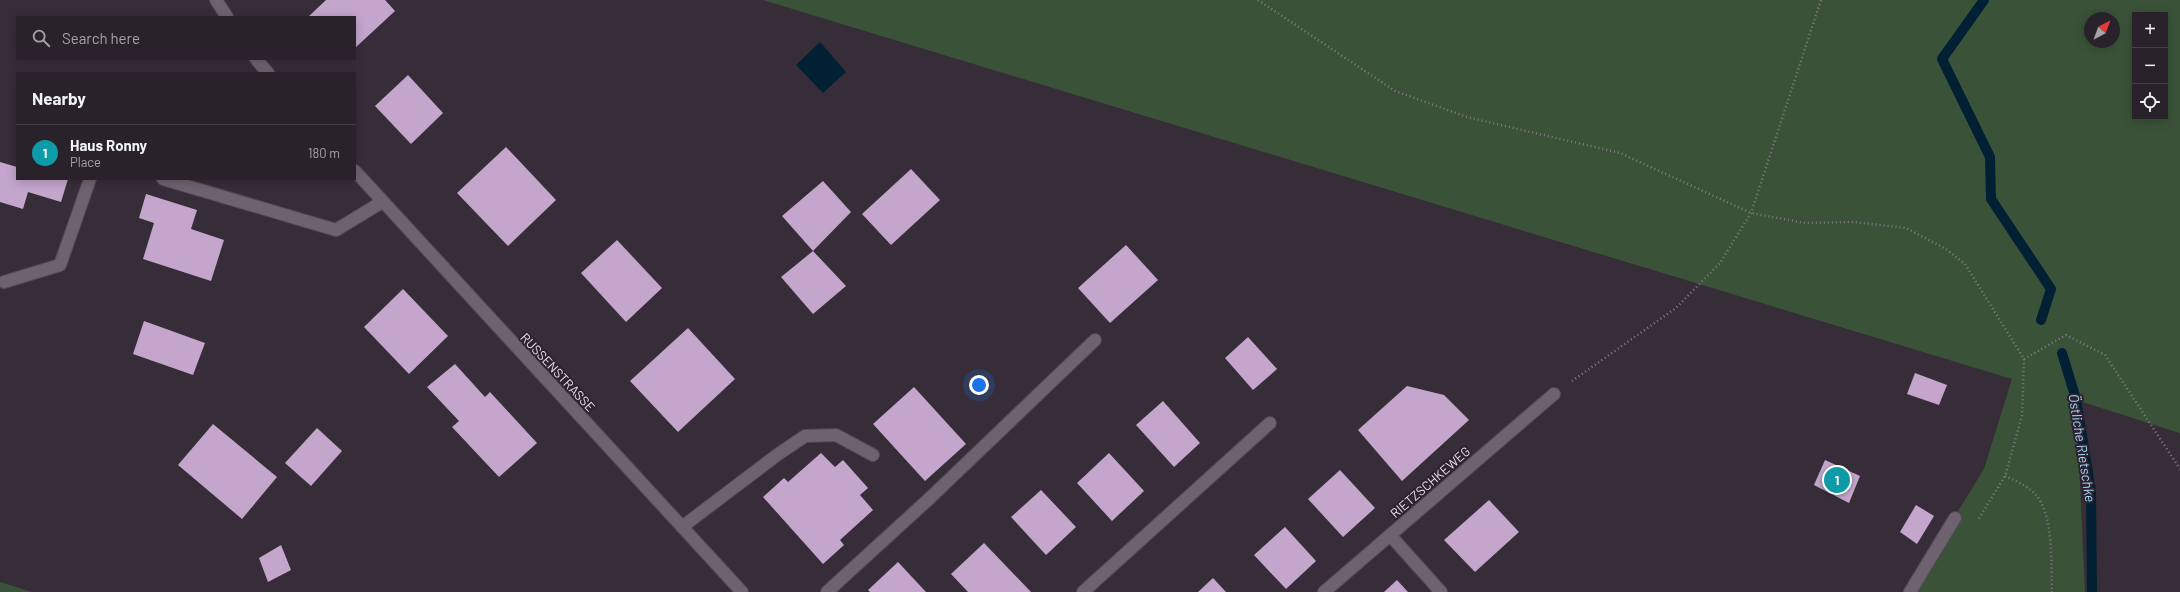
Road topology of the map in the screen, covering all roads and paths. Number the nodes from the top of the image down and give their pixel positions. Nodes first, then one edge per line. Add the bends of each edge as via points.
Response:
1 (216, 0) edge
2 (1258, 0) edge
3 (1821, 0) edge
4 (226, 16) edge
5 (257, 60) edge
6 (267, 72) edge
7 (356, 172) edge
8 (90, 180) edge
9 (166, 180) edge
10 (382, 202) junction
11 (1751, 214) junction
12 (4, 282) dead end
13 (1094, 340) dead end
14 (2024, 359) junction
15 (1554, 394) joint
16 (1270, 423) dead end
17 (874, 455) dead end
18 (2180, 469) edge
19 (1955, 518) dead end
20 (682, 527) junction
21 (1390, 535) junction
22 (742, 592) edge
23 (827, 592) edge
24 (1083, 592) edge
25 (1324, 592) edge
26 (1441, 592) edge
27 (1910, 592) edge
28 (2052, 592) edge

1 - 4 street
2 - 11 path via 1395,91 1467,117 1620,153
3 - 11 path
5 - 6 street
7 - 10 street, RUSSENSTRASSE
8 - 12 street via 60,265
9 - 10 street via 336,230
10 - 20 street, RUSSENSTRASSE
11 - 14 path via 1805,223 1854,222 1906,228 1946,249 1964,264
11 - 15 path via 1720,263 1676,308
13 - 23 street via 931,497
14 - 18 path via 2066,335 2105,355
14 - 28 path via 2022,416 2005,476 2025,486 2037,496 2048,518
15 - 21 street, RIETZSCHKEWEG
16 - 24 street
17 - 20 street via 836,435 805,436
19 - 27 street
20 - 22 street, RUSSENSTRASSE
21 - 25 street, RIETZSCHKEWEG
21 - 26 street

